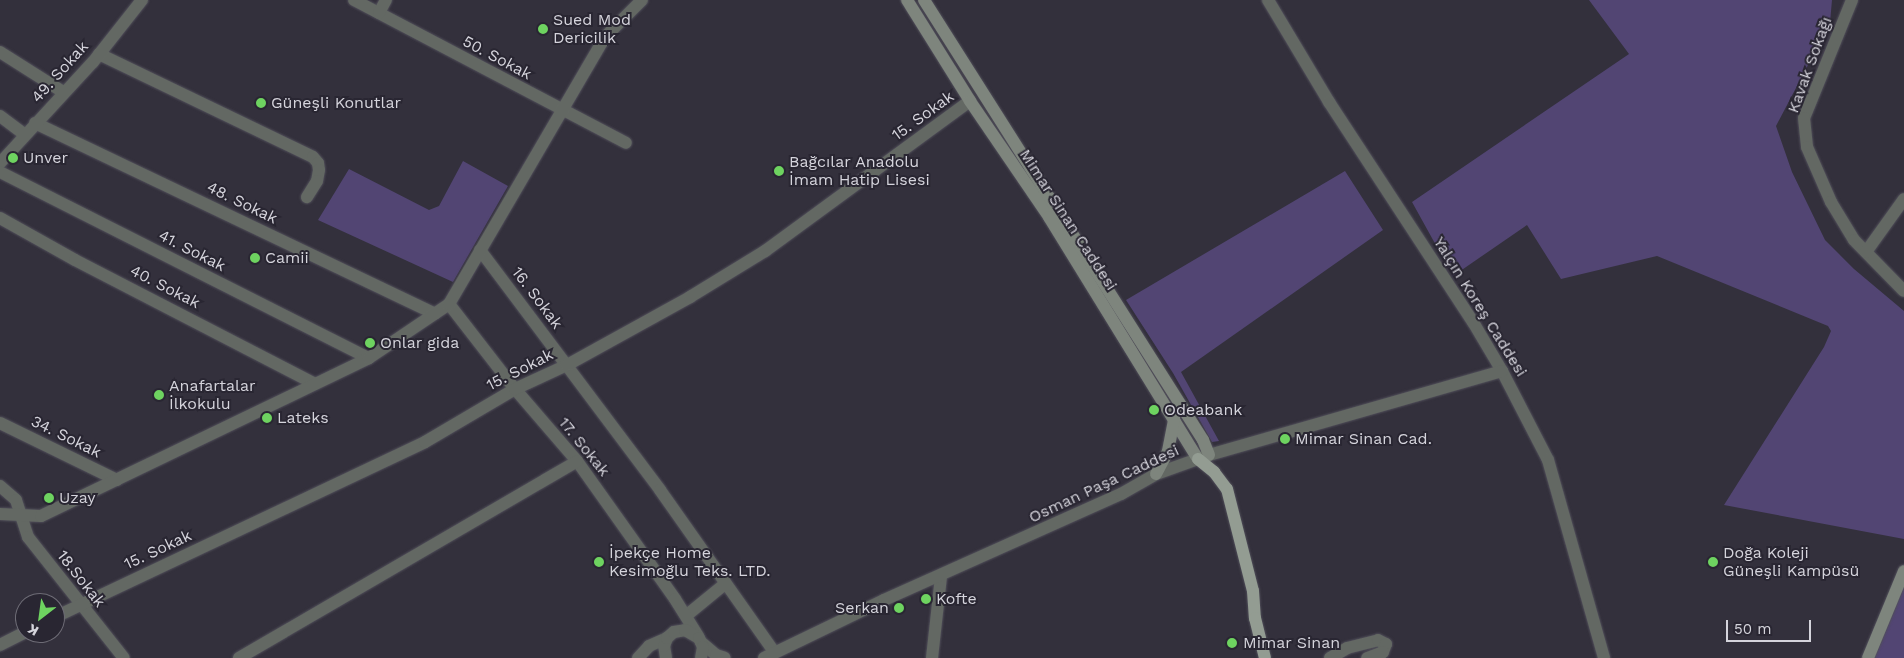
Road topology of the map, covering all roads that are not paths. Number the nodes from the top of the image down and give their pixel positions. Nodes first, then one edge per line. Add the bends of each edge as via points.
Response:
1 (141, 0) edge
2 (354, 0) edge
3 (386, 0) edge
4 (642, 0) edge
5 (907, 0) edge
6 (924, 0) edge
7 (1268, 0) edge
8 (1852, 0) edge
9 (379, 14) junction
10 (0, 52) edge
11 (99, 54) junction
12 (63, 92) junction
13 (970, 101) junction
14 (562, 110) junction
15 (0, 116) edge
16 (35, 123) junction
17 (25, 134) junction
18 (626, 143) dead end
19 (0, 163) edge
20 (0, 172) edge
21 (307, 197) dead end
22 (1904, 198) edge
23 (0, 218) edge
24 (480, 250) junction
25 (1866, 252) junction
26 (1904, 291) edge
27 (449, 304) junction
28 (436, 314) junction
29 (369, 358) junction
30 (567, 365) junction
31 (1502, 371) junction
32 (315, 384) junction
33 (515, 389) junction
34 (1174, 419) junction
35 (0, 423) edge
36 (1204, 457) junction
37 (577, 461) junction
38 (1156, 474) junction
39 (117, 480) junction
40 (0, 486) edge
41 (0, 514) edge
42 (20, 516) junction
43 (1904, 571) edge
44 (941, 577) junction
45 (726, 584) junction
46 (675, 599) junction
47 (80, 605) junction
48 (65, 612) edge
49 (687, 616) junction
50 (670, 635) junction
51 (15, 637) edge
52 (700, 640) junction
53 (0, 645) edge
54 (770, 656) edge
55 (124, 658) edge
56 (239, 658) edge
57 (638, 658) edge
58 (666, 658) edge
59 (701, 658) edge
60 (725, 658) edge
61 (932, 658) edge
62 (1265, 658) edge
63 (1330, 658) edge
64 (1367, 658) edge
65 (1604, 658) edge
66 (1868, 658) edge

1 - 11 street, 49. Sokak
2 - 9 street, 50. Sokak
3 - 9 street
4 - 14 street via 605,37
5 - 13 main road, Mimar Sinan Caddesi
6 - 36 main road, Mimar Sinan Caddesi via 1203,440
7 - 31 street, Yalçın Koreş Caddesi via 1329,102
8 - 25 street, Kavak Sokağı via 1804,118 1807,147 1831,202 1854,240
9 - 14 street, 50. Sokak
10 - 12 street
11 - 12 street, 49. Sokak
11 - 21 street via 312,157 320,170
12 - 16 street, 49. Sokak
13 - 30 street, 15. Sokak via 764,251 690,297
13 - 34 main road, Mimar Sinan Caddesi via 1049,217
14 - 18 street, 50. Sokak
14 - 24 street
15 - 17 street
16 - 17 street, 49. Sokak
16 - 28 street, 48. Sokak
17 - 19 street, 49. Sokak
20 - 29 street, 41. Sokak
22 - 25 street
23 - 32 street, 40. Sokak
24 - 27 street
24 - 30 street, 16. Sokak
25 - 26 street, Kavak Sokağı
27 - 28 street
27 - 33 street, 17. Sokak
28 - 29 street
29 - 32 street
30 - 33 street, 15. Sokak
30 - 45 street, 16. Sokak
31 - 36 street, Osman Paşa Caddesi
31 - 65 street, Yalçın Koreş Caddesi via 1548,460
32 - 39 street
33 - 37 street, 17. Sokak
33 - 47 street, 15. Sokak via 424,442
34 - 36 main road, Mimar Sinan Caddesi
34 - 38 main road via 1168,451
35 - 39 street, 34. Sokak
36 - 38 street, Osman Paşa Caddesi
36 - 62 main road via 1227,489
37 - 46 street, 17. Sokak
37 - 56 street
38 - 44 street, Osman Paşa Caddesi via 1121,494
39 - 42 street via 41,516
40 - 42 street, 18.Sokak via 16,500
41 - 42 street
42 - 47 street, 18.Sokak via 28,537
43 - 66 main road
44 - 54 street, Osman Paşa Caddesi via 884,600
44 - 61 street
45 - 49 street
45 - 54 street, 16. Sokak
46 - 49 street, 17. Sokak
46 - 50 street via 678,617
47 - 48 street, 15. Sokak
47 - 55 street, 18.Sokak
49 - 52 street, 17. Sokak
50 - 52 street via 684,630
50 - 57 street via 649,646
50 - 58 street via 664,646
51 - 53 street
52 - 59 street
52 - 60 street via 716,655
63 - 64 street via 1347,648 1378,640 1386,644 1383,652

